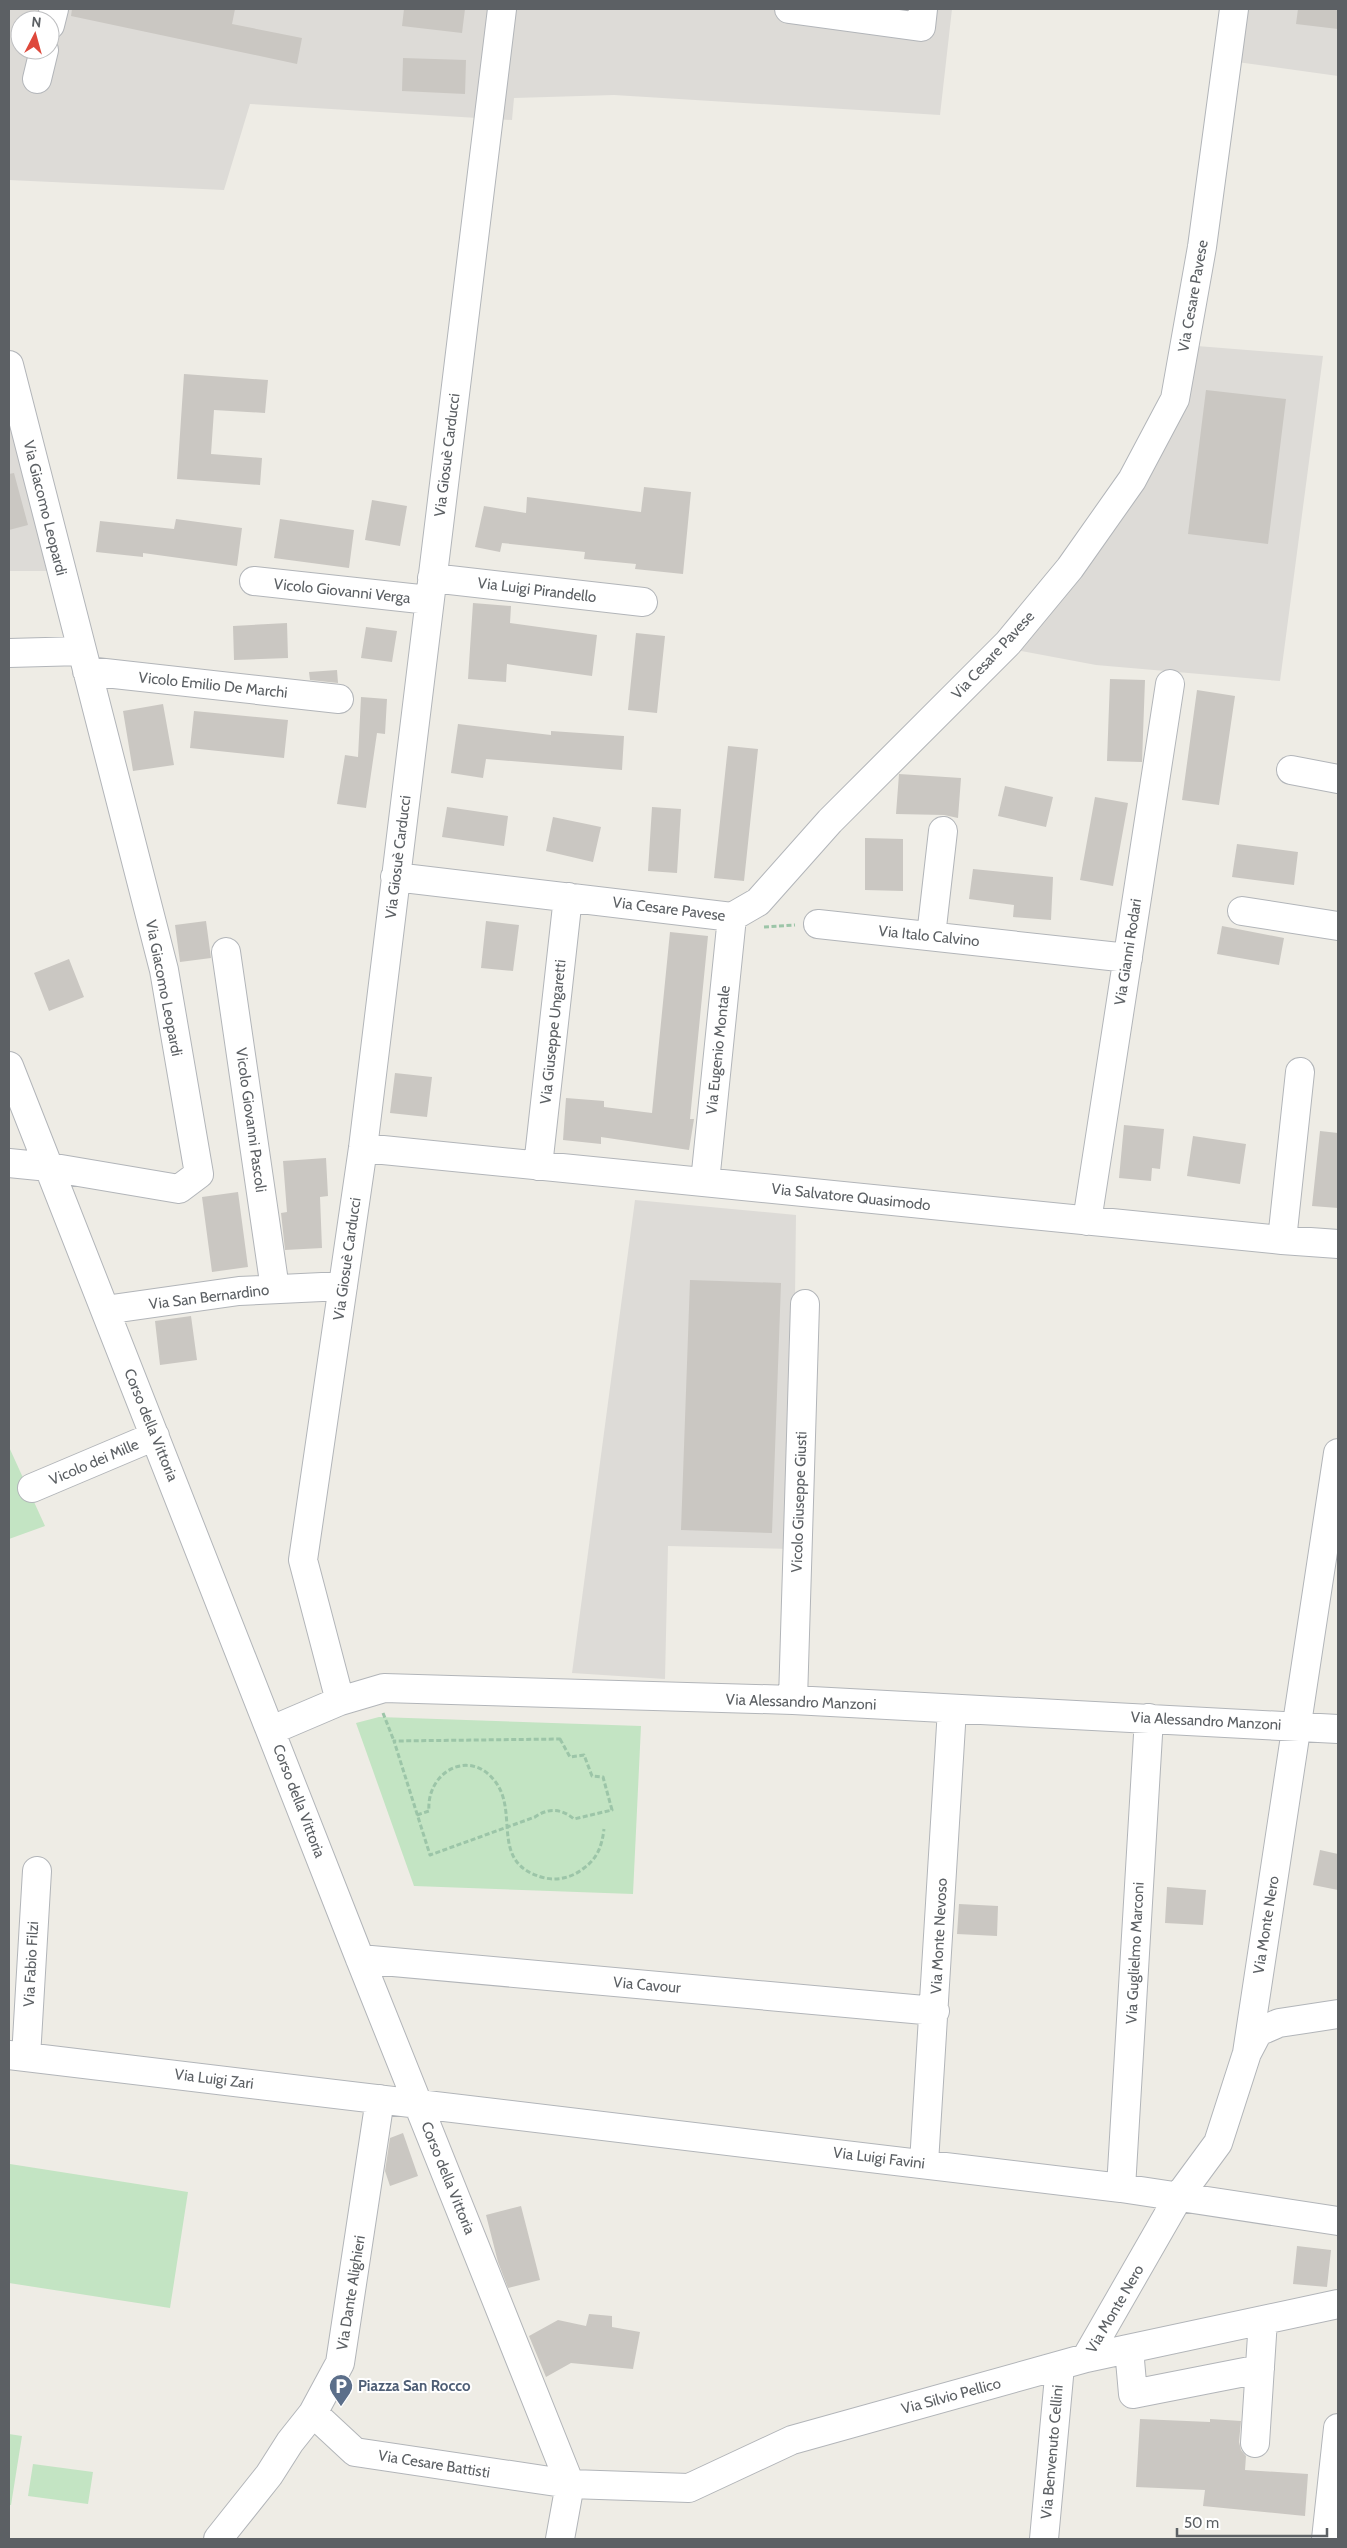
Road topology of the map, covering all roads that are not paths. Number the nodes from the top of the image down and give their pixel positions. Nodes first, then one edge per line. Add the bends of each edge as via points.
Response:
1 (502, 9) edge
2 (789, 9) edge
3 (923, 9) edge
4 (1234, 9) edge
5 (42, 60) edge
6 (37, 79) dead end
7 (9, 365) edge
8 (254, 581) dead end
9 (430, 589) junction
10 (643, 602) dead end
11 (9, 653) edge
12 (85, 661) junction
13 (1170, 684) dead end
14 (339, 699) dead end
15 (1291, 770) dead end
16 (1338, 778) edge
17 (943, 831) dead end
18 (396, 877) junction
19 (568, 897) junction
20 (1242, 911) dead end
21 (732, 917) junction
22 (818, 924) road end
23 (1338, 926) edge
24 (931, 936) junction
25 (226, 952) dead end
26 (1128, 958) junction
27 (9, 1066) edge
28 (1300, 1072) dead end
29 (363, 1148) junction
30 (9, 1163) edge
31 (538, 1166) junction
32 (48, 1167) junction
33 (705, 1182) junction
34 (1087, 1221) junction
35 (1282, 1240) junction
36 (1338, 1244) edge
37 (343, 1286) junction
38 (275, 1289) junction
39 (805, 1304) dead end
40 (105, 1310) junction
41 (155, 1436) junction
42 (1338, 1453) edge
43 (32, 1488) dead end
44 (793, 1700) junction
45 (340, 1701) junction
46 (952, 1709) junction
47 (1149, 1718) junction
48 (1296, 1726) junction
49 (1338, 1729) edge
50 (272, 1730) junction
51 (36, 1871) dead end
52 (360, 1959) junction
53 (934, 2011) junction
54 (1338, 2014) edge
55 (1247, 2053) junction
56 (17, 2056) edge
57 (380, 2099) junction
58 (418, 2103) junction
59 (924, 2164) junction
60 (1121, 2188) junction
61 (1179, 2196) junction
62 (1338, 2221) edge
63 (1338, 2304) edge
64 (1263, 2320) junction
65 (1129, 2349) junction
66 (1086, 2358) junction
67 (1060, 2366) junction
68 (1260, 2369) junction
69 (313, 2413) junction
70 (1338, 2428) edge
71 (1255, 2443) dead end
72 (570, 2484) junction
73 (218, 2539) edge
74 (560, 2539) edge
75 (1044, 2539) edge
76 (1326, 2539) edge

1 - 9 street, Via Giosuè Carducci
2 - 3 street via 921,27
4 - 21 street, Via Cesare Pavese via 1202,247 1175,400 1132,480 1070,568 1008,643 830,822 758,902
5 - 6 street
7 - 12 street, Via Giacomo Leopardi
8 - 9 street, Vicolo Giovanni Verga
9 - 10 street, Via Luigi Pirandello
9 - 18 street, Via Giosuè Carducci
11 - 12 street
12 - 14 street, Vicolo Emilio De Marchi
12 - 32 street, Via Giacomo Leopardi via 164,970 199,1174 179,1190
13 - 26 street, Via Gianni Rodari
15 - 16 street
17 - 24 street
18 - 19 street, Via Cesare Pavese
18 - 29 street, Via Giosuè Carducci
19 - 21 street, Via Cesare Pavese
19 - 31 street, Via Giuseppe Ungaretti
20 - 23 street
21 - 33 street, Via Eugenio Montale
22 - 24 street, Via Italo Calvino
24 - 26 street, Via Italo Calvino
25 - 38 street, Vicolo Giovanni Pascoli
26 - 34 street, Via Gianni Rodari
27 - 32 street, Corso della Vittoria
28 - 35 street
29 - 31 street, Via Salvatore Quasimodo
29 - 37 street, Via Giosuè Carducci
30 - 32 street
31 - 33 street, Via Salvatore Quasimodo
32 - 40 street, Corso della Vittoria
33 - 34 street, Via Salvatore Quasimodo
34 - 35 street, Via Salvatore Quasimodo
35 - 36 street, Via Salvatore Quasimodo
37 - 38 street, Via San Bernardino
37 - 45 street, Via Giosuè Carducci via 303,1560
38 - 40 street, Via San Bernardino via 239,1290
39 - 44 street, Vicolo Giuseppe Giusti
40 - 41 street, Corso della Vittoria
41 - 43 street, Vicolo dei Mille
41 - 50 street, Corso della Vittoria
42 - 48 street, Via Monte Nero
44 - 45 street, Via Alessandro Manzoni via 384,1688
44 - 46 street, Via Alessandro Manzoni
45 - 50 street, Via Alessandro Manzoni
46 - 47 street, Via Alessandro Manzoni
46 - 53 street, Via Monte Nevoso
47 - 48 street, Via Alessandro Manzoni
47 - 60 street, Via Guglielmo Marconi
48 - 49 street, Via Alessandro Manzoni
48 - 55 street, Via Monte Nero
50 - 52 street, Corso della Vittoria
51 - 56 street, Via Fabio Filzi
52 - 53 street, Via Cavour
52 - 58 street, Corso della Vittoria
53 - 59 street, Via Monte Nevoso
54 - 55 street via 1279,2023 1258,2032
55 - 61 street, Via Monte Nero via 1218,2143
56 - 57 street, Via Luigi Zari
57 - 58 street, Via Luigi Zari
57 - 69 street, Via Dante Alighieri via 340,2363
58 - 59 street, Via Luigi Favini
58 - 72 street, Corso della Vittoria
59 - 60 street, Via Luigi Favini
60 - 61 street, Via Luigi Favini
61 - 62 street, Via Luigi Favini
61 - 66 street, Via Monte Nero
63 - 64 street, Via Silvio Pellico
64 - 65 street, Via Silvio Pellico
64 - 68 street
65 - 66 street, Via Silvio Pellico
65 - 68 street via 1133,2394
66 - 67 street, Via Silvio Pellico
67 - 72 street, Via Silvio Pellico via 792,2440 689,2488
67 - 75 street, Via Benvenuto Cellini
68 - 71 street
69 - 72 street, Via Cesare Battisti via 355,2452
69 - 73 street, Via Dante Alighieri
70 - 76 street
72 - 74 street

